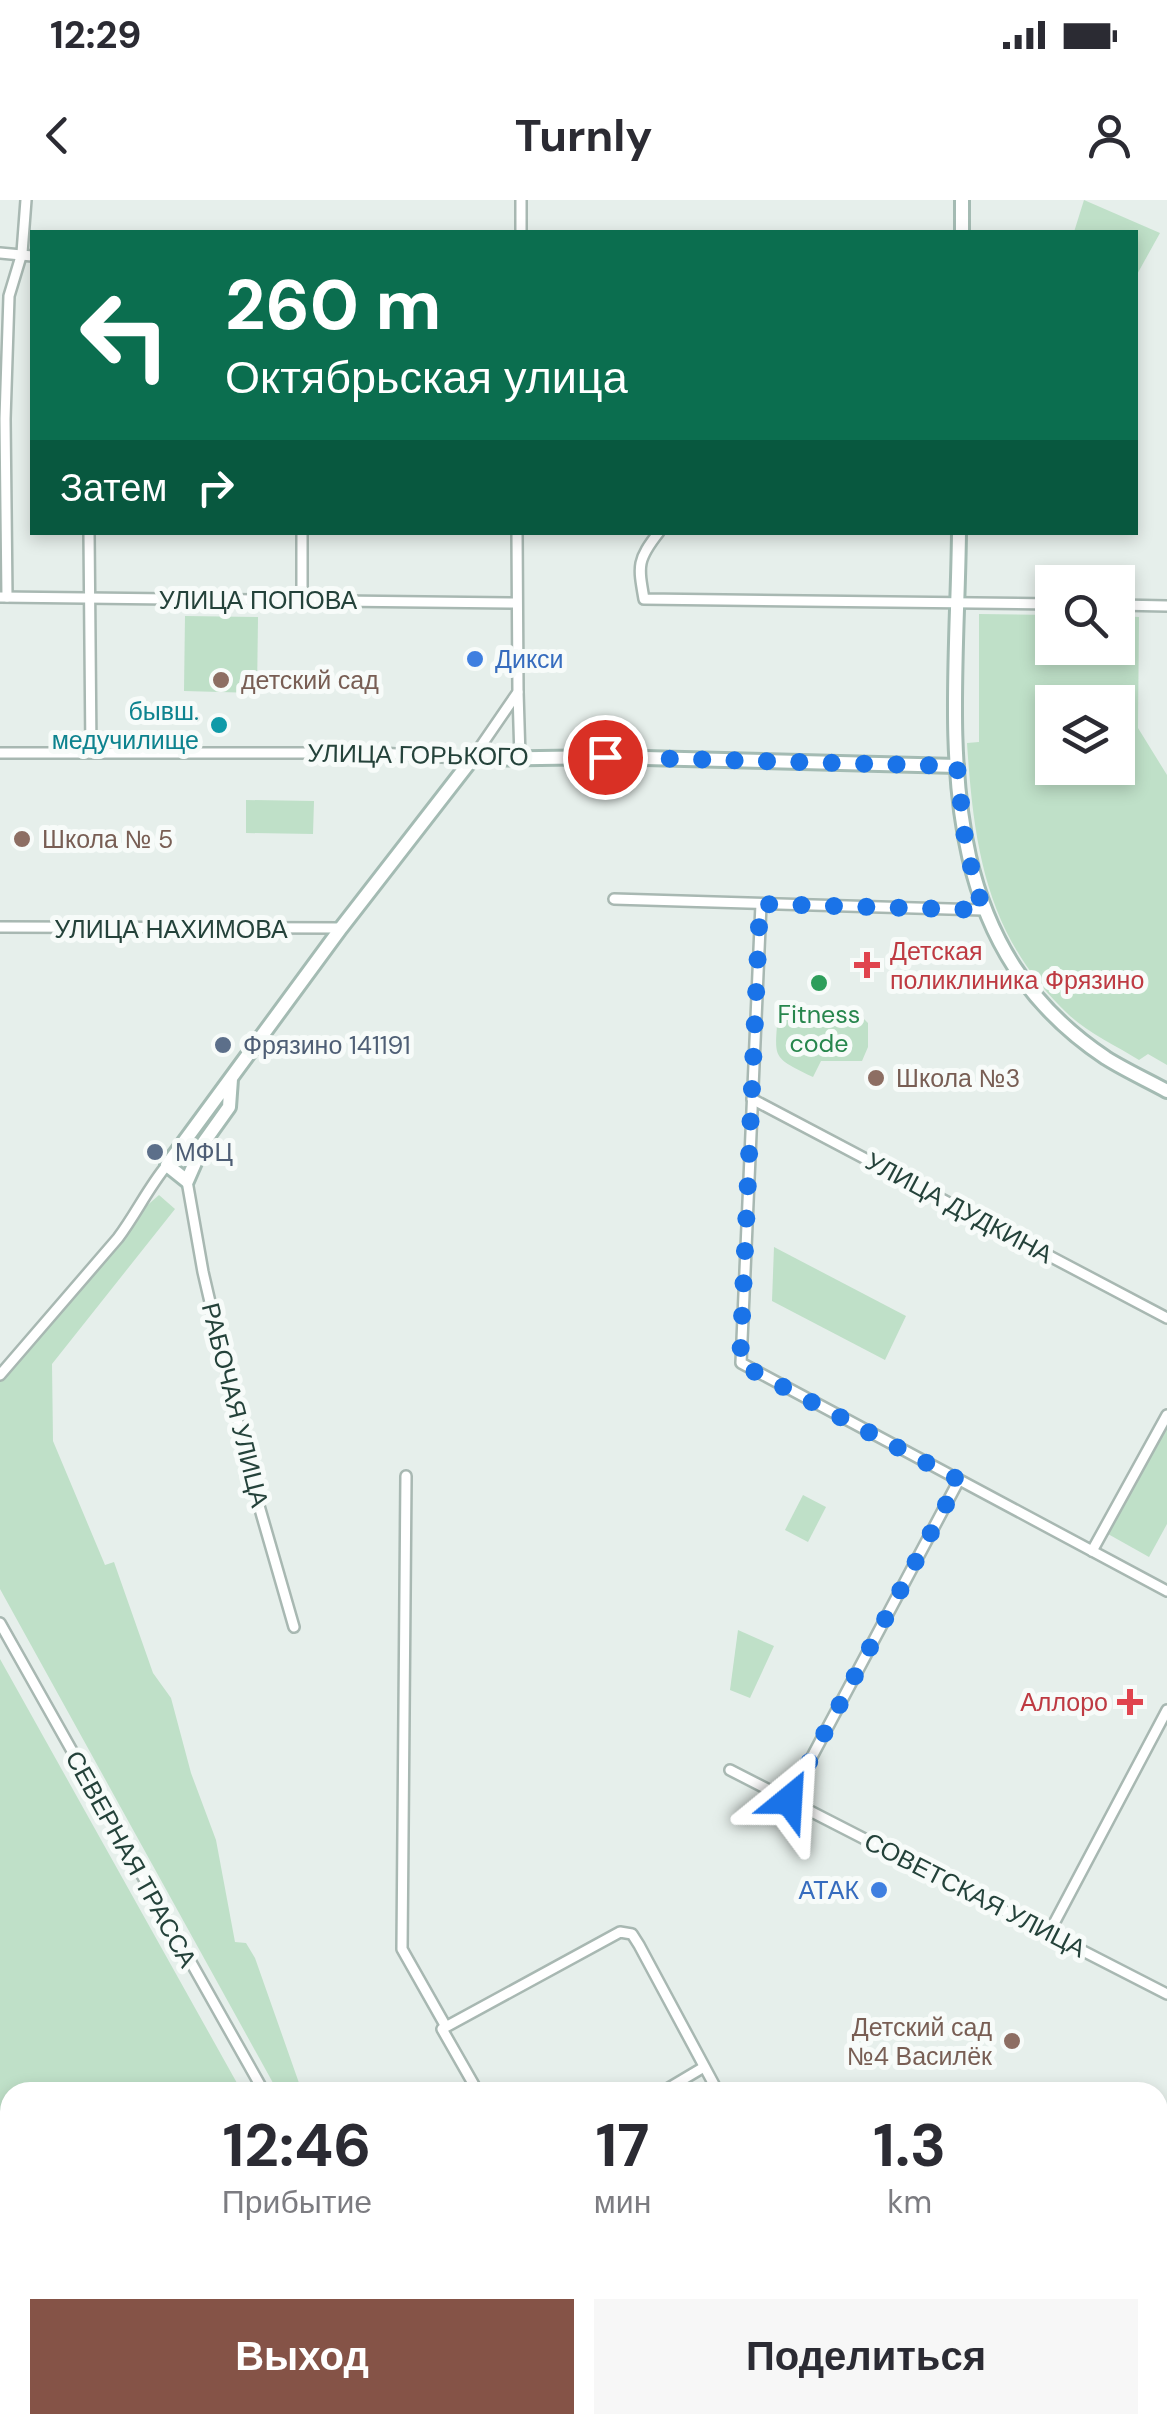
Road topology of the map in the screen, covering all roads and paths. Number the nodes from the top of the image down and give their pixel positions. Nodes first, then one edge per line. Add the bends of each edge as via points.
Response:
1 (26, 200) edge
2 (521, 200) edge
3 (962, 200) edge
4 (521, 230) edge
5 (962, 230) edge
6 (0, 253) edge
7 (27, 254) edge
8 (4, 352) edge
9 (89, 535) edge
10 (302, 535) edge
11 (517, 535) edge
12 (657, 535) edge
13 (959, 535) edge
14 (4, 597) edge
15 (88, 598) junction
16 (302, 600) junction
17 (515, 603) junction
18 (958, 603) junction
19 (1035, 604) edge
20 (1135, 606) edge
21 (1167, 606) edge
22 (518, 692) junction
23 (0, 753) edge
24 (91, 753) junction
25 (520, 758) junction
26 (472, 759) junction
27 (957, 766) junction
28 (614, 899) dead end
29 (760, 904) junction
30 (983, 910) junction
31 (0, 928) edge
32 (341, 928) junction
33 (231, 1079) junction
34 (1167, 1091) edge
35 (752, 1098) junction
36 (167, 1165) junction
37 (187, 1181) junction
38 (1167, 1318) edge
39 (0, 1374) edge
40 (1167, 1415) edge
41 (406, 1476) dead end
42 (959, 1480) junction
43 (1092, 1551) junction
44 (1167, 1591) edge
45 (0, 1623) edge
46 (294, 1628) dead end
47 (1167, 1710) edge
48 (730, 1770) dead end
49 (789, 1800) junction
50 (1050, 1931) junction
51 (1167, 1994) edge
52 (445, 2026) junction
53 (704, 2067) junction
54 (258, 2082) edge
55 (472, 2082) edge
56 (679, 2082) edge
57 (712, 2082) edge

1 - 7 street
2 - 4 street
3 - 5 street
6 - 7 street
7 - 8 street via 9,296
8 - 14 street
9 - 15 street
10 - 16 street
11 - 17 street
12 - 18 street via 640,555 644,599
13 - 18 street
14 - 15 street, УЛИЦА ПОПОВА
15 - 16 street, УЛИЦА ПОПОВА
15 - 24 street
16 - 17 street, УЛИЦА ПОПОВА
17 - 22 street
18 - 19 street
18 - 27 street
20 - 21 street
22 - 25 street
22 - 26 street
23 - 24 street, УЛИЦА ГОРЬКОГО
24 - 26 street, УЛИЦА ГОРЬКОГО
25 - 26 street, УЛИЦА ГОРЬКОГО
25 - 27 street, УЛИЦА ГОРЬКОГО
26 - 32 street
27 - 30 street via 966,848
28 - 29 street
29 - 30 street
29 - 35 street
30 - 34 street via 1036,996 1106,1058
31 - 32 street, УЛИЦА НАХИМОВА
32 - 33 street
33 - 36 street
33 - 37 street via 229,1107
35 - 38 street, УЛИЦА ДУДКИНА
35 - 42 street via 740,1364
36 - 37 street
36 - 39 street via 118,1238
37 - 46 street, РАБОЧАЯ УЛИЦА via 251,1478
40 - 43 street
41 - 52 street via 402,1949
42 - 43 street
42 - 49 street
43 - 44 street
45 - 54 street, СЕВЕРНАЯ ТРАССА
47 - 50 street
48 - 49 street, СОВЕТСКАЯ УЛИЦА
49 - 50 street, СОВЕТСКАЯ УЛИЦА
50 - 51 street, СОВЕТСКАЯ УЛИЦА
52 - 53 street via 620,1932 632,1934
52 - 55 street
53 - 56 street
53 - 57 street

